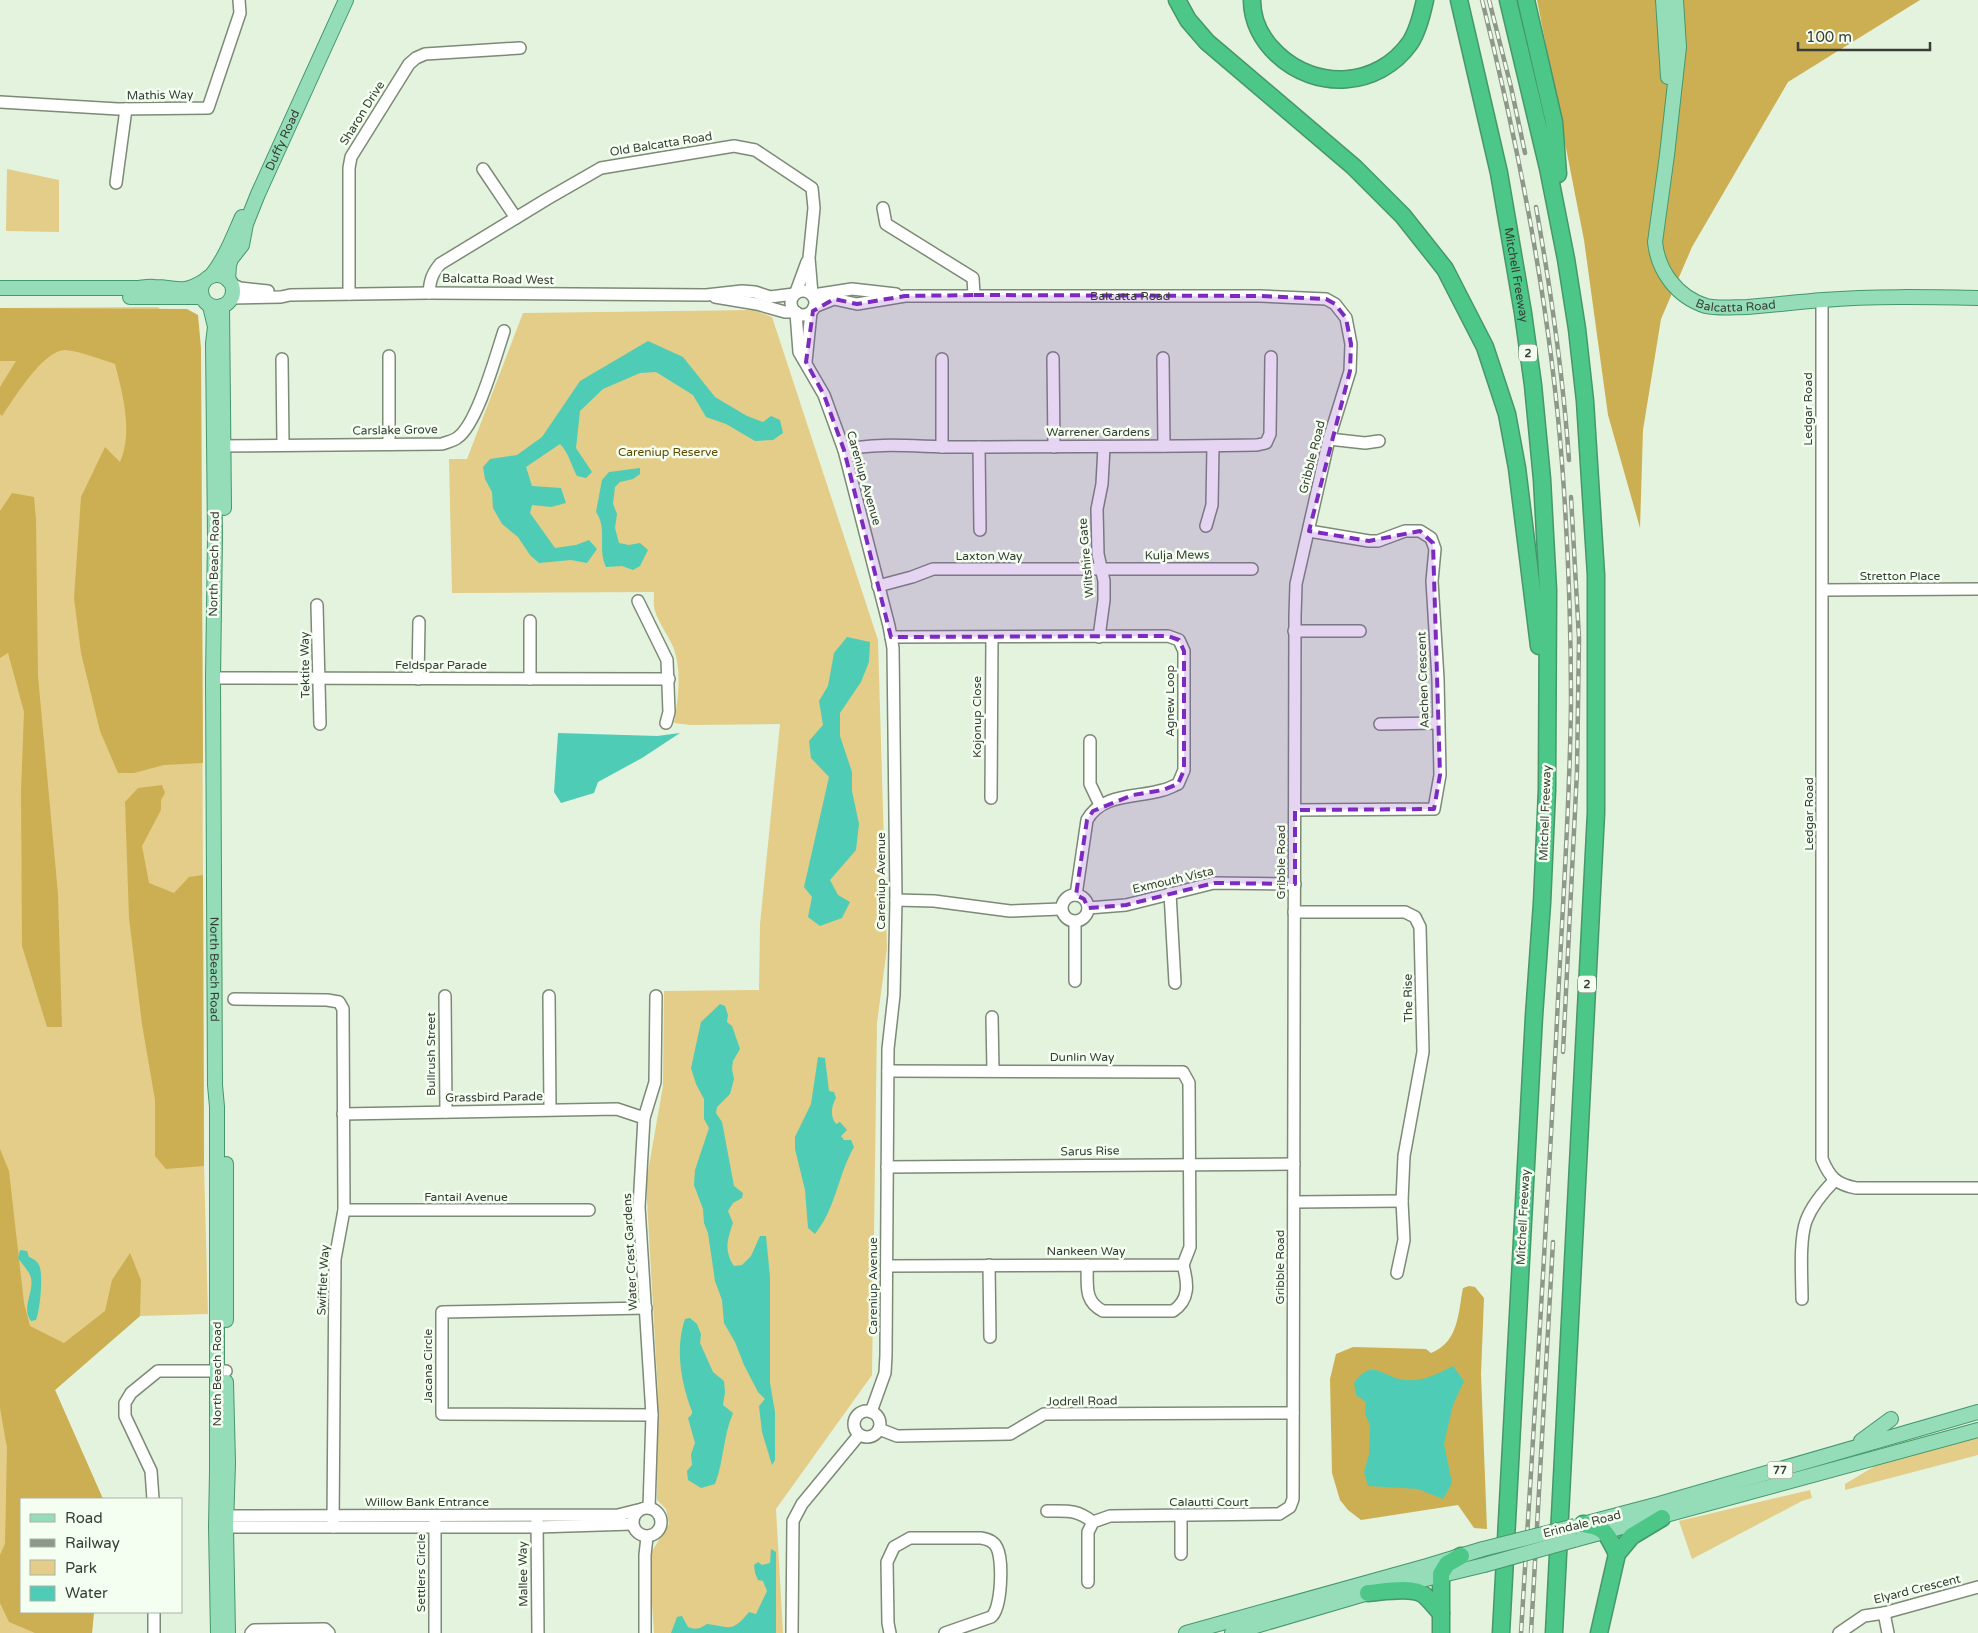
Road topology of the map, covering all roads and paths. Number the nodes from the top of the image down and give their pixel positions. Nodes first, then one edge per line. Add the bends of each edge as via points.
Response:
1 (239, 0) edge
2 (336, 0) edge
3 (346, 0) edge
4 (1177, 0) edge
5 (1252, 0) edge
6 (1425, 0) edge
7 (1459, 0) edge
8 (1508, 0) edge
9 (1526, 0) edge
10 (1663, 0) edge
11 (1676, 0) edge
12 (520, 48) dead end
13 (0, 102) edge
14 (126, 109) junction
15 (1670, 118) junction
16 (483, 169) dead end
17 (116, 183) dead end
18 (883, 208) dead end
19 (516, 218) junction
20 (809, 258) junction
21 (1566, 259) junction
22 (207, 278) junction
23 (230, 282) junction
24 (0, 288) edge
25 (429, 292) junction
26 (795, 293) junction
27 (349, 294) junction
28 (813, 294) junction
29 (290, 295) junction
30 (706, 295) junction
31 (974, 295) junction
32 (905, 296) junction
33 (0, 297) edge
34 (1978, 298) edge
35 (1822, 300) junction
36 (216, 302) junction
37 (813, 310) junction
38 (796, 313) junction
39 (1346, 318) joint
40 (504, 331) dead end
41 (389, 356) dead end
42 (1271, 357) dead end
43 (1053, 358) dead end
44 (1163, 358) dead end
45 (282, 359) dead end
46 (942, 359) dead end
47 (806, 362) junction
48 (1330, 439) junction
49 (1379, 440) dead end
50 (283, 444) junction
51 (389, 444) junction
52 (219, 446) junction
53 (1054, 446) junction
54 (1164, 446) junction
55 (1213, 446) junction
56 (942, 447) junction
57 (979, 447) junction
58 (1104, 447) junction
59 (844, 450) junction
60 (1206, 526) dead end
61 (980, 530) dead end
62 (1308, 531) junction
63 (1102, 569) junction
64 (1252, 569) dead end
65 (878, 586) junction
66 (1978, 589) edge
67 (1823, 590) junction
68 (638, 601) dead end
69 (317, 605) dead end
70 (530, 621) dead end
71 (419, 622) dead end
72 (1294, 631) junction
73 (1360, 631) dead end
74 (891, 637) junction
75 (992, 637) junction
76 (1099, 637) junction
77 (218, 678) junction
78 (319, 679) junction
79 (418, 679) junction
80 (530, 679) junction
81 (669, 679) junction
82 (1547, 713) junction
83 (666, 723) dead end
84 (320, 724) dead end
85 (1380, 724) dead end
86 (1438, 724) junction
87 (1090, 741) dead end
88 (991, 798) dead end
89 (1100, 805) junction
90 (1295, 810) junction
91 (1295, 884) junction
92 (1170, 893) junction
93 (1076, 895) junction
94 (896, 900) junction
95 (1088, 908) junction
96 (1061, 909) junction
97 (1294, 912) junction
98 (1075, 922) junction
99 (1075, 981) dead end
100 (1175, 983) dead end
101 (445, 996) dead end
102 (549, 996) dead end
103 (656, 996) dead end
104 (234, 999) dead end
105 (992, 1017) dead end
106 (994, 1070) junction
107 (888, 1071) junction
108 (550, 1109) junction
109 (446, 1112) junction
110 (343, 1114) junction
111 (644, 1118) junction
112 (1190, 1164) junction
113 (1294, 1164) junction
114 (887, 1167) junction
115 (1835, 1180) junction
116 (1978, 1188) edge
117 (1402, 1201) junction
118 (1294, 1202) junction
119 (344, 1210) junction
120 (588, 1210) dead end
121 (989, 1265) junction
122 (1087, 1265) junction
123 (1183, 1265) junction
124 (887, 1266) junction
125 (1397, 1273) dead end
126 (1802, 1300) dead end
127 (646, 1308) junction
128 (990, 1337) dead end
129 (221, 1371) junction
130 (871, 1412) junction
131 (1293, 1412) junction
132 (1978, 1412) edge
133 (652, 1415) junction
134 (1891, 1419) dead end
135 (879, 1429) junction
136 (1978, 1430) edge
137 (859, 1435) junction
138 (1845, 1450) junction
139 (153, 1498) edge
140 (644, 1509) junction
141 (1047, 1511) dead end
142 (1181, 1516) junction
143 (1662, 1518) junction
144 (333, 1521) junction
145 (435, 1521) junction
146 (537, 1521) junction
147 (221, 1522) junction
148 (1093, 1522) junction
149 (632, 1524) junction
150 (1579, 1525) junction
151 (1606, 1532) junction
152 (647, 1536) junction
153 (1181, 1554) dead end
154 (1617, 1554) junction
155 (1461, 1556) junction
156 (1441, 1574) junction
157 (1088, 1582) dead end
158 (1978, 1587) edge
159 (1368, 1594) junction
160 (154, 1613) edge
161 (1441, 1613) junction
162 (1884, 1613) junction
163 (434, 1632) edge
164 (154, 1633) edge
165 (218, 1633) edge
166 (228, 1633) edge
167 (251, 1633) edge
168 (329, 1633) edge
169 (538, 1633) edge
170 (645, 1633) edge
171 (792, 1633) edge
172 (890, 1633) edge
173 (944, 1633) edge
174 (1186, 1633) edge
175 (1232, 1633) edge
176 (1441, 1633) edge
177 (1501, 1633) edge
178 (1554, 1633) edge
179 (1599, 1633) edge
180 (1839, 1633) edge
181 (1888, 1633) edge

1 - 14 street, Mathis Way via 240,13 208,108
2 - 22 main road, Duffy Road via 230,244 218,268
3 - 23 main road, Duffy Road via 258,194 242,245 229,265
4 - 82 highway via 1188,20 1208,42 1354,167 1403,216 1445,269 1473,321 1494,369 1507,414 1518,477
5 - 6 highway via 1254,16 1264,39 1283,60 1304,73 1338,80 1366,76 1394,60 1411,42 1422,17
7 - 82 highway, Mitchell Freeway / 2 via 1501,183 1533,385 1548,566
8 - 21 highway, 2
9 - 21 highway via 1554,122
10 - 15 main road, Balcatta Road
11 - 15 main road, Balcatta Road via 1679,47
12 - 27 street, Sharon Drive via 425,54 408,64 351,156
13 - 14 street, Mathis Way
14 - 17 street
15 - 35 main road, Balcatta Road via 1655,242 1661,268 1675,287 1691,300 1728,308
16 - 19 street
18 - 31 street via 886,224 973,278
19 - 20 street, Old Balcatta Road via 601,168 734,146 755,150 812,188 814,208
19 - 25 street, Old Balcatta Road via 440,264 433,273
20 - 26 street
20 - 28 street
21 - 178 highway, 2 via 1585,401 1596,575 1596,813
22 - 23 main road via 220,275
22 - 24 main road via 192,288 178,290 153,286
22 - 36 main road via 200,289
23 - 29 street, Balcatta Road West via 240,288
23 - 36 main road, Duffy Road via 232,288
25 - 27 street, Balcatta Road West
25 - 30 street, Balcatta Road West
26 - 28 street via 804,290
26 - 30 street, Balcatta Road West via 777,297 742,291
26 - 38 street via 790,302
27 - 29 street, Balcatta Road West
28 - 32 street, Balcatta Road via 852,290
28 - 37 street
29 - 36 street, Balcatta Road West
30 - 38 street, Balcatta Road West
31 - 32 street, Balcatta Road
31 - 39 street, Balcatta Road via 1321,299 1335,304
32 - 37 street, Balcatta Road via 857,304 834,299
33 - 36 main road
34 - 35 main road, Balcatta Road
35 - 67 street, Ledgar Road
36 - 52 main road, North Beach Road via 213,343
37 - 38 street via 803,315
37 - 47 street
38 - 47 street, Careniup Avenue via 799,352
39 - 48 street, Gribble Road via 1351,344 1350,371
40 - 51 street, Carslake Grove via 468,426 457,438 442,444
41 - 51 street
42 - 55 street, Warrener Gardens via 1270,434 1266,443
43 - 53 street
44 - 54 street
45 - 50 street
46 - 56 street
47 - 59 street, Careniup Avenue via 824,395
48 - 49 street via 1365,443
48 - 62 street, Gribble Road
50 - 51 street, Carslake Grove
50 - 52 street, Carslake Grove
52 - 77 main road, North Beach Road via 216,536
53 - 57 street, Warrener Gardens
53 - 58 street, Warrener Gardens
54 - 55 street, Warrener Gardens
54 - 58 street, Warrener Gardens
55 - 60 street via 1212,505
56 - 57 street, Warrener Gardens
56 - 59 street, Warrener Gardens via 876,446
57 - 61 street
58 - 63 street, Wiltshire Gate via 1102,484 1096,510 1096,535
59 - 65 street, Careniup Avenue
62 - 72 street, Gribble Road via 1296,584
62 - 86 street, Aachen Crescent via 1369,541 1405,531 1420,531 1431,538 1435,549 1432,580
63 - 64 street, Kulja Mews
63 - 65 street, Laxton Way via 933,569
63 - 76 street, Wiltshire Gate via 1104,600
65 - 74 street, Careniup Avenue
66 - 67 street, Stretton Place
67 - 115 street, Ledgar Road via 1822,1159
68 - 81 street via 667,660
69 - 78 street, Tektite Way
70 - 80 street
71 - 79 street
72 - 73 street
72 - 90 street, Gribble Road
74 - 75 street, Agnew Loop
74 - 94 street, Careniup Avenue
75 - 76 street, Agnew Loop
75 - 88 street, Kojonup Close
76 - 89 street, Agnew Loop via 1168,636 1179,640 1184,651 1184,770 1178,784
77 - 78 street, Feldspar Parade
77 - 129 main road, North Beach Road via 215,1085
78 - 79 street, Feldspar Parade
78 - 84 street, Tektite Way
79 - 80 street, Feldspar Parade
80 - 81 street, Feldspar Parade
81 - 83 street
82 - 177 highway, Mitchell Freeway / 2 via 1542,903
85 - 86 street
86 - 90 street, Aachen Crescent via 1440,775 1434,808
87 - 89 street via 1090,784
89 - 93 street via 1088,820
90 - 91 street, Gribble Road
91 - 92 street, Exmouth Vista via 1214,883
91 - 97 street, Gribble Road
92 - 95 street, Exmouth Vista via 1126,905
92 - 100 street
93 - 95 street via 1084,899
93 - 96 street via 1064,900
94 - 96 street via 934,901 1010,911
94 - 107 street, Careniup Avenue
95 - 98 street via 1083,919
96 - 98 street via 1065,918
97 - 113 street, Gribble Road
97 - 117 street, The Rise via 1400,912 1418,920 1423,1052 1404,1156
98 - 99 street
101 - 109 street, Bullrush Street
102 - 108 street
103 - 111 street, Water Crest Gardens via 655,1082
104 - 110 street, Swiftlet Way via 327,1000 341,1005 344,1014
105 - 106 street
106 - 107 street, Dunlin Way
106 - 112 street, Dunlin Way via 1183,1072 1188,1083
107 - 114 street, Careniup Avenue
108 - 109 street, Grassbird Parade
108 - 111 street, Grassbird Parade via 617,1109
109 - 110 street, Grassbird Parade
110 - 119 street, Swiftlet Way
111 - 127 street, Water Crest Gardens via 639,1207
112 - 113 street, Sarus Rise
112 - 114 street, Sarus Rise
112 - 123 street via 1190,1247
113 - 118 street, Gribble Road
114 - 124 street, Careniup Avenue
115 - 116 street via 1856,1188
115 - 126 street via 1817,1200 1805,1224
117 - 118 street
117 - 125 street via 1404,1240
118 - 131 street, Gribble Road
119 - 120 street, Fantail Avenue
119 - 144 street, Swiftlet Way via 336,1259
121 - 122 street, Nankeen Way
121 - 124 street, Nankeen Way
121 - 128 street
122 - 123 street, Nankeen Way
122 - 123 street via 1088,1297 1093,1306 1103,1311 1173,1311 1182,1305 1186,1296
124 - 130 street, Careniup Avenue via 886,1364
127 - 133 street, Water Crest Gardens
127 - 133 street, Jacana Circle via 442,1312 442,1414
129 - 139 street via 158,1371 131,1393 125,1403 126,1416 151,1471
129 - 147 main road, North Beach Road
130 - 135 street via 880,1421
130 - 137 street via 862,1412 855,1418 854,1427
131 - 135 street, Jodrell Road via 1044,1414 1010,1434 897,1436
131 - 142 street, Calautti Court via 1293,1499 1287,1510 1274,1515
132 - 138 main road, Erindale Road / 77
133 - 140 street, Water Crest Gardens
134 - 138 main road
135 - 137 street via 873,1436
136 - 143 main road, Erindale Road / 77
137 - 171 street via 802,1504 794,1521
138 - 150 main road, Erindale Road / 77
140 - 146 street, Willow Bank Entrance via 618,1515
140 - 149 street via 634,1514
140 - 152 street via 658,1512 662,1521 656,1534
141 - 148 street via 1081,1513
142 - 148 street, Calautti Court via 1110,1516
142 - 153 street
143 - 151 main road, Erindale Road / 77
143 - 154 highway via 1632,1536
144 - 145 street, Willow Bank Entrance
144 - 147 street, Willow Bank Entrance
145 - 146 street, Willow Bank Entrance
145 - 163 street, Settlers Circle
146 - 149 street, Willow Bank Entrance
146 - 169 street, Mallee Way
147 - 165 main road, North Beach Road
147 - 166 main road, North Beach Road
148 - 157 street via 1088,1532
149 - 152 street via 638,1533
150 - 151 highway via 1601,1528
150 - 155 main road, Erindale Road / 77, bridge
151 - 154 highway
151 - 156 main road, Erindale Road / 77, bridge
152 - 170 street
154 - 179 highway
155 - 156 highway via 1447,1564
155 - 174 main road, Erindale Road / 77
156 - 159 main road, Erindale Road / 77
156 - 161 highway
158 - 162 street, Elyard Crescent
159 - 161 highway via 1417,1591
159 - 175 main road, Erindale Road / 77
160 - 164 street
161 - 176 highway
162 - 180 street, Elyard Crescent via 1864,1616
162 - 181 street
167 - 168 street via 254,1630 325,1629
172 - 173 street via 887,1562 894,1547 910,1538 981,1538 992,1541 999,1557 998,1608 991,1617

